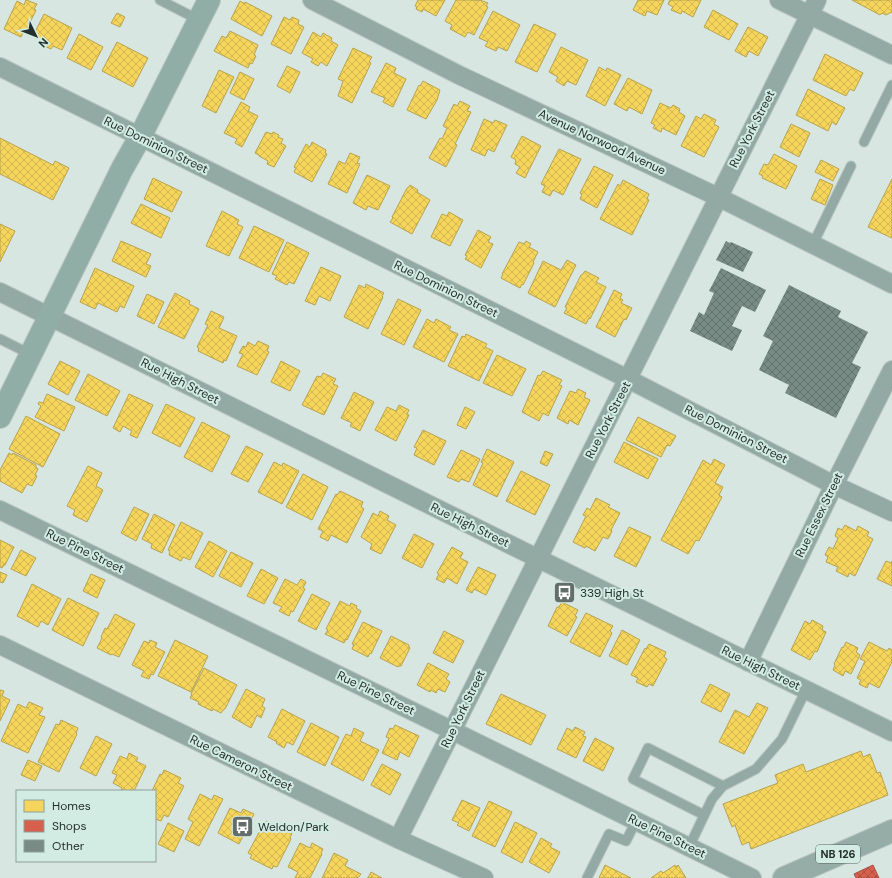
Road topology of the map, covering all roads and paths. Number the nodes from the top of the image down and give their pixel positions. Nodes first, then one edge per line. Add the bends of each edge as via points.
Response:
1 (160, 0) edge
2 (209, 0) edge
3 (312, 0) edge
4 (779, 0) edge
5 (813, 7) edge
6 (198, 20) junction
7 (892, 55) edge
8 (0, 67) edge
9 (892, 85) edge
10 (140, 137) junction
11 (864, 142) dead end
12 (852, 166) dead end
13 (718, 197) junction
14 (813, 244) junction
15 (892, 284) edge
16 (0, 292) edge
17 (49, 316) junction
18 (0, 339) edge
19 (30, 354) junction
20 (892, 370) edge
21 (628, 379) junction
22 (0, 417) edge
23 (834, 485) junction
24 (0, 510) edge
25 (892, 512) edge
26 (537, 558) junction
27 (0, 646) edge
28 (748, 662) junction
29 (806, 690) junction
30 (453, 731) junction
31 (892, 732) edge
32 (722, 786) junction
33 (704, 815) junction
34 (636, 820) junction
35 (892, 831) edge
36 (398, 839) junction
37 (689, 847) junction
38 (484, 878) edge
39 (587, 878) edge
40 (752, 878) edge
41 (784, 878) edge

1 - 6 lane
2 - 6 street
3 - 13 street, Avenue Norwood Avenue via 459,74
4 - 5 street
5 - 7 street
5 - 13 street, Rue York Street
6 - 10 street
8 - 10 street, Rue Dominion Street
9 - 11 lane
10 - 17 street
10 - 21 street, Rue Dominion Street
12 - 14 lane
13 - 14 street, Avenue Norwood Avenue
13 - 21 street, Rue York Street
14 - 15 street, Avenue Norwood Avenue
16 - 17 street, Rue High Street
17 - 19 street
17 - 26 street, Rue High Street
18 - 19 lane
19 - 22 street
20 - 23 street, Rue Essex Street
21 - 23 street, Rue Dominion Street
21 - 26 street, Rue York Street
23 - 25 street, Rue Dominion Street
23 - 28 street, Rue Essex Street
24 - 30 street, Rue Pine Street
26 - 28 street, Rue High Street
26 - 30 street, Rue York Street
27 - 36 street, Rue Cameron Street
28 - 29 street, Rue High Street
29 - 31 street, Rue High Street
29 - 32 lane via 782,739 756,769
30 - 34 street, Rue Pine Street
30 - 36 street, Rue York Street
32 - 33 lane
32 - 33 lane via 648,748 633,779
33 - 37 lane
34 - 37 street, Rue Pine Street
34 - 39 lane via 626,841 609,834
35 - 41 main road, NB 126
36 - 38 street, Rue Cameron Street
37 - 40 street, Rue Pine Street

